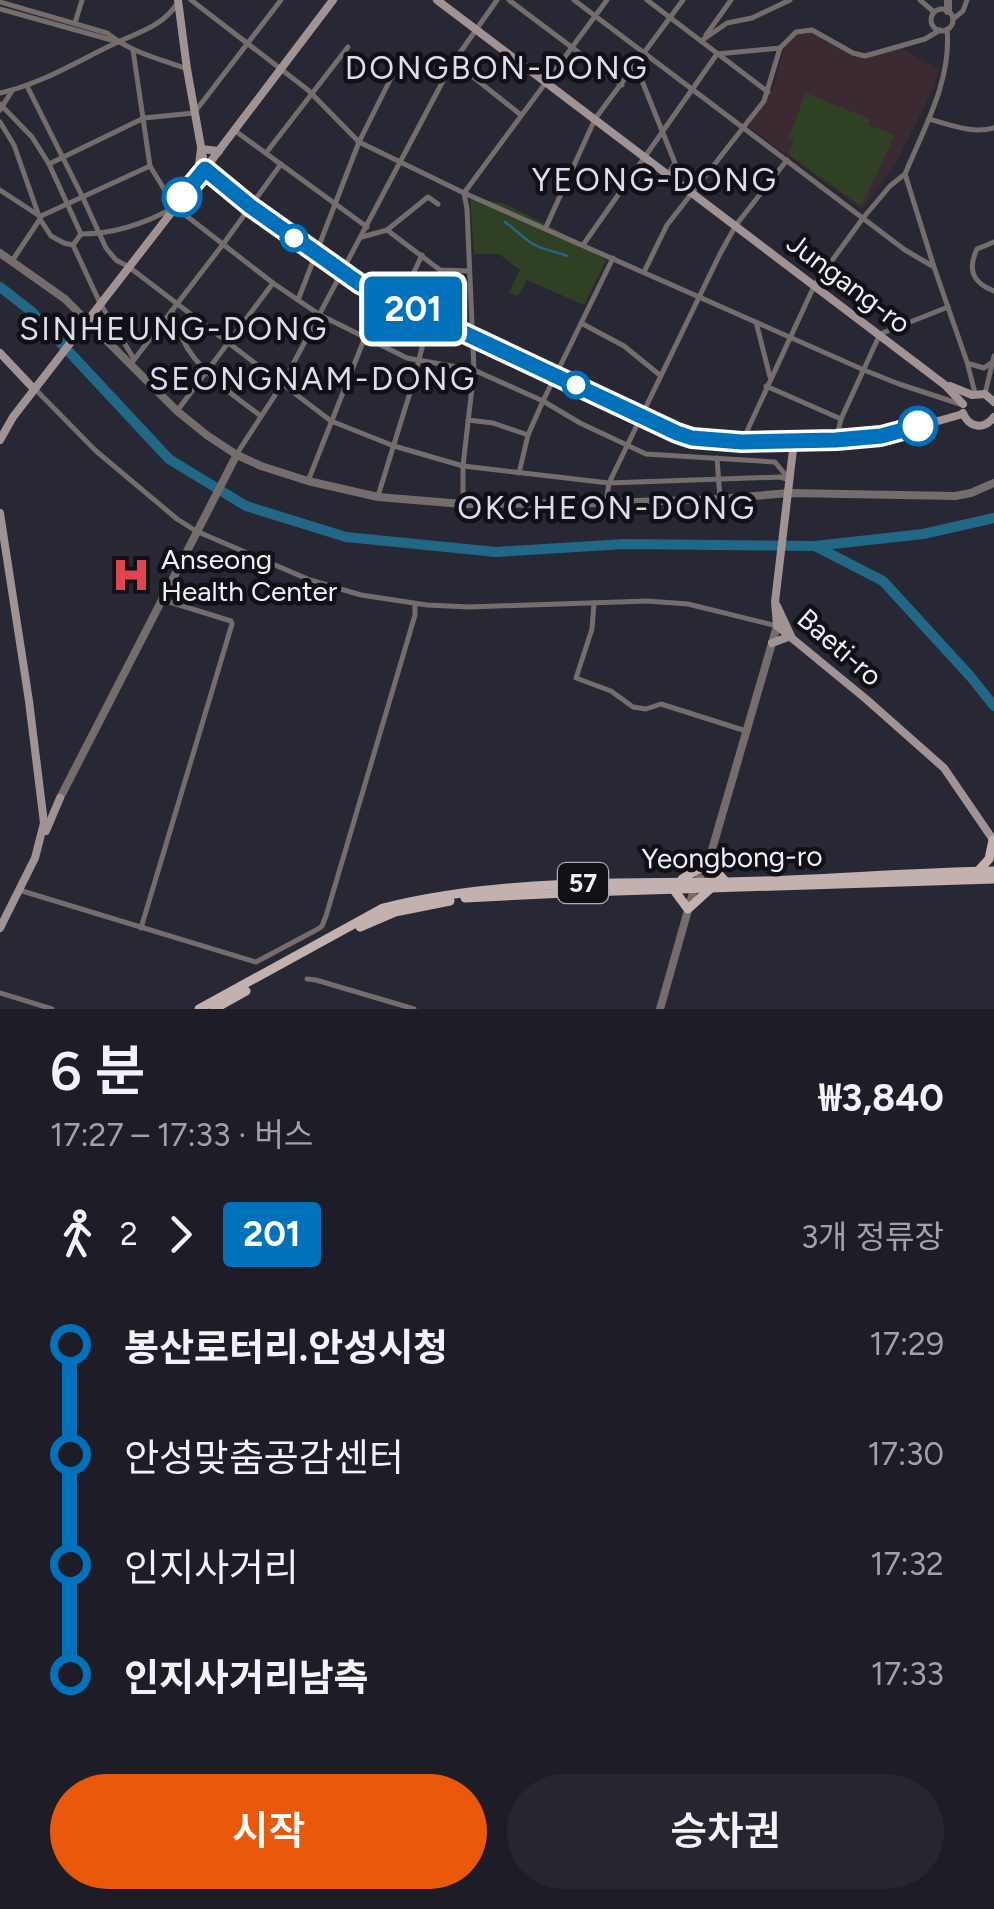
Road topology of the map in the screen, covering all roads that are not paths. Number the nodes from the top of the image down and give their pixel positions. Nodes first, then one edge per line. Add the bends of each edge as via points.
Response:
1 (82, 0) edge
2 (179, 0) edge
3 (191, 0) edge
4 (281, 0) edge
5 (333, 0) edge
6 (437, 0) edge
7 (497, 0) edge
8 (509, 0) edge
9 (574, 0) edge
10 (607, 0) edge
11 (648, 0) edge
12 (683, 0) edge
13 (731, 0) edge
14 (739, 0) edge
15 (790, 0) edge
16 (920, 0) edge
17 (948, 0) edge
18 (967, 0) edge
19 (0, 5) edge
20 (724, 10) junction
21 (934, 12) junction
22 (951, 15) junction
23 (596, 16) junction
24 (670, 18) junction
25 (75, 23) junction
26 (476, 29) junction
27 (944, 30) junction
28 (701, 41) junction
29 (118, 42) junction
30 (248, 44) junction
31 (572, 46) junction
32 (348, 47) dead end
33 (780, 48) junction
34 (133, 50) junction
35 (645, 53) junction
36 (717, 54) junction
37 (452, 64) junction
38 (636, 66) junction
39 (187, 69) junction
40 (282, 69) junction
41 (396, 70) dead end
42 (547, 82) junction
43 (622, 85) junction
44 (26, 86) junction
45 (13, 90) junction
46 (692, 90) junction
47 (768, 92) junction
48 (0, 93) edge
49 (313, 95) junction
50 (1, 107) edge
51 (194, 113) junction
52 (521, 115) junction
53 (144, 118) junction
54 (596, 119) junction
55 (928, 119) junction
56 (0, 122) edge
57 (745, 128) junction
58 (994, 128) edge
59 (234, 130) junction
60 (661, 130) junction
61 (359, 142) junction
62 (201, 149) junction
63 (219, 151) junction
64 (266, 153) junction
65 (644, 156) junction
66 (64, 158) junction
67 (787, 160) junction
68 (401, 162) junction
69 (49, 164) junction
70 (281, 164) junction
71 (150, 166) junction
72 (205, 169) junction
73 (667, 174) junction
74 (905, 174) junction
75 (216, 178) junction
76 (197, 180) junction
77 (0, 190) edge
78 (693, 192) junction
79 (464, 193) junction
80 (84, 198) junction
81 (335, 202) junction
82 (438, 204) dead end
83 (69, 205) junction
84 (175, 206) junction
85 (250, 206) junction
86 (40, 218) junction
87 (863, 218) junction
88 (736, 225) junction
89 (368, 228) junction
90 (545, 228) junction
91 (387, 230) junction
92 (81, 234) junction
93 (98, 234) junction
94 (362, 237) junction
95 (994, 242) edge
96 (224, 243) junction
97 (73, 245) junction
98 (583, 245) junction
99 (0, 253) edge
100 (316, 254) junction
101 (422, 255) junction
102 (613, 258) junction
103 (12, 262) junction
104 (129, 267) junction
105 (934, 267) junction
106 (469, 271) junction
107 (644, 272) junction
108 (343, 273) junction
109 (274, 282) junction
110 (815, 284) junction
111 (994, 292) edge
112 (699, 297) junction
113 (298, 300) junction
114 (400, 302) junction
115 (100, 303) junction
116 (949, 306) junction
117 (174, 307) junction
118 (320, 314) junction
119 (430, 316) junction
120 (756, 322) junction
121 (581, 323) junction
122 (85, 324) junction
123 (880, 334) junction
124 (366, 337) junction
125 (474, 337) junction
126 (789, 337) junction
127 (228, 341) junction
128 (0, 353) edge
129 (994, 358) edge
130 (132, 362) junction
131 (419, 362) junction
132 (967, 362) junction
133 (474, 370) junction
134 (864, 370) junction
135 (206, 371) junction
136 (556, 376) junction
137 (661, 376) junction
138 (770, 377) junction
139 (283, 383) junction
140 (945, 385) junction
141 (36, 386) junction
142 (766, 386) junction
143 (973, 394) junction
144 (985, 394) junction
145 (543, 401) junction
146 (994, 402) edge
147 (963, 407) junction
148 (176, 411) junction
149 (262, 416) junction
150 (642, 416) junction
151 (842, 419) junction
152 (468, 420) junction
153 (331, 421) junction
154 (993, 422) edge
155 (528, 435) junction
156 (0, 440) edge
157 (836, 440) junction
158 (794, 441) junction
159 (742, 442) junction
160 (627, 445) junction
161 (394, 446) junction
162 (236, 456) junction
163 (717, 458) junction
164 (463, 466) junction
165 (519, 473) junction
166 (719, 480) junction
167 (790, 480) junction
168 (308, 481) junction
169 (609, 483) junction
170 (994, 483) edge
171 (789, 495) junction
172 (378, 497) junction
173 (720, 498) junction
174 (606, 503) junction
175 (462, 504) junction
176 (0, 513) edge
177 (1, 527) edge
178 (196, 531) junction
179 (163, 600) junction
180 (594, 603) junction
181 (416, 604) junction
182 (777, 613) junction
183 (777, 626) junction
184 (791, 636) junction
185 (772, 643) junction
186 (746, 731) junction
187 (60, 798) junction
188 (42, 805) junction
189 (53, 809) junction
190 (44, 823) junction
191 (994, 840) edge
192 (38, 849) junction
193 (711, 853) junction
194 (706, 865) junction
195 (994, 870) edge
196 (976, 875) junction
197 (726, 882) junction
198 (994, 882) edge
199 (696, 885) junction
200 (676, 886) junction
201 (710, 889) junction
202 (19, 890) junction
203 (688, 910) junction
204 (0, 928) edge
205 (141, 928) junction
206 (306, 979) dead end
207 (0, 993) edge
208 (52, 1009) edge
209 (199, 1009) edge
210 (214, 1009) edge
211 (414, 1009) edge
212 (660, 1009) edge

1 - 25 street
2 - 29 street via 144,32
2 - 39 main road
3 - 30 street
4 - 30 street
5 - 40 main road
6 - 26 main road, Jungang-ro
7 - 26 street
8 - 31 street
9 - 23 street
10 - 23 street
11 - 24 street
12 - 24 street
13 - 20 street
14 - 20 street
15 - 28 street via 727,23
16 - 21 street
17 - 22 street
18 - 22 street via 963,11
19 - 25 street
19 - 29 street
20 - 28 street
21 - 22 street
21 - 27 street via 934,27
22 - 27 street
23 - 31 street
23 - 35 street
24 - 28 street
24 - 35 street
25 - 29 street
26 - 37 street
26 - 42 main road, Jungang-ro
27 - 33 street via 865,56 806,29
27 - 55 street via 946,68
28 - 36 street
29 - 34 street
29 - 44 street
30 - 40 street
30 - 51 street
31 - 42 street
31 - 43 street
32 - 49 street
33 - 36 street
33 - 47 street
34 - 39 street
34 - 53 street
35 - 38 street
35 - 46 street
36 - 46 street
36 - 47 street
37 - 52 street
37 - 68 street
38 - 43 street
38 - 60 street
39 - 51 main road
40 - 49 street
40 - 59 main road
41 - 61 street
42 - 52 street
42 - 54 main road, Jungang-ro
43 - 54 street
44 - 45 street
44 - 66 street
45 - 48 street
45 - 50 street
46 - 57 street
46 - 60 street
47 - 57 street
49 - 61 street
49 - 64 street
50 - 69 street
51 - 53 street
51 - 62 main road
52 - 79 street
53 - 66 street
53 - 71 street
54 - 65 main road, Jungang-ro
54 - 90 street
55 - 58 street via 972,131
55 - 74 street
56 - 86 street
57 - 67 street
57 - 78 street
59 - 63 main road
59 - 64 street
60 - 65 street
60 - 73 street via 675,163
61 - 68 street
61 - 81 street
62 - 63 main road
62 - 72 main road
62 - 76 main road
63 - 72 main road
64 - 70 street
65 - 73 main road, Jungang-ro
65 - 98 street
66 - 69 street
66 - 80 street
67 - 87 street
67 - 88 street
68 - 79 street
68 - 89 street
69 - 83 street
70 - 81 street
70 - 85 street
71 - 80 street
71 - 84 street
72 - 75 main road
72 - 76 main road
73 - 78 main road, Jungang-ro
74 - 87 street
74 - 105 street
75 - 76 main road
75 - 85 main road
76 - 84 main road
77 - 86 street
78 - 88 main road, Jungang-ro
78 - 107 street via 666,225
79 - 90 street
79 - 106 street
80 - 83 street
80 - 93 street
81 - 89 street
81 - 100 street
82 - 91 street via 428,197
83 - 86 street
83 - 92 street
84 - 93 street via 132,227
84 - 96 street
84 - 104 main road
85 - 96 street
85 - 100 main road
86 - 97 street via 51,236
86 - 103 street
87 - 105 street
87 - 110 street
88 - 110 main road, Jungang-ro
88 - 112 street
89 - 94 street
90 - 98 street
91 - 94 street
91 - 101 street
92 - 93 street
92 - 97 street
93 - 104 street
94 - 108 street
95 - 111 street via 978,249 972,271
96 - 109 street
96 - 117 street
97 - 115 street
98 - 102 street
99 - 103 street
100 - 108 main road
100 - 113 street
101 - 106 street via 440,270
101 - 114 street
102 - 107 street
102 - 121 street
103 - 122 street via 65,299
104 - 115 main road
104 - 117 street
105 - 116 street
106 - 125 street
107 - 112 street
108 - 114 main road
108 - 118 street
109 - 113 street
109 - 127 street
110 - 123 main road, Jungang-ro
110 - 126 street
112 - 120 street
112 - 137 street
113 - 118 street
114 - 119 main road
115 - 122 main road
115 - 130 street
116 - 123 street
116 - 132 street
117 - 127 street
117 - 130 street
117 - 135 street via 186,346
118 - 124 street
118 - 139 street
119 - 125 main road
119 - 131 street
120 - 126 street
120 - 138 street
121 - 136 street
121 - 137 street
122 - 130 street
122 - 141 main road
123 - 134 street
123 - 140 main road, Jungang-ro
124 - 131 street
124 - 153 street
125 - 133 street
125 - 136 main road
126 - 134 street
126 - 138 street
127 - 135 street
127 - 139 street
128 - 141 main road
129 - 132 street via 984,368
129 - 144 street
130 - 148 street
131 - 133 street
131 - 161 street
132 - 143 street
133 - 145 street
133 - 152 street
134 - 147 street
134 - 151 street
135 - 148 street
135 - 149 street
136 - 145 street
136 - 150 main road
137 - 150 street
138 - 142 street
139 - 149 street
139 - 153 street
140 - 143 main road, Jungang-ro
140 - 147 main road, Jungang-ro
141 - 156 main road
141 - 178 street via 96,451
142 - 151 street
142 - 159 street
143 - 144 main road, Jungang-ro
143 - 147 main road
144 - 146 main road
145 - 155 street
145 - 160 street
147 - 154 main road via 974,425
147 - 157 main road via 881,436
148 - 162 street
149 - 162 street
150 - 159 main road via 692,438
150 - 160 street
151 - 157 street
152 - 155 street
152 - 164 street
153 - 161 street
153 - 168 street
155 - 165 street
157 - 158 main road
158 - 159 main road
158 - 167 main road, Baeti-ro
160 - 163 street via 646,454
160 - 169 street
161 - 164 street
161 - 172 street
162 - 168 street
162 - 178 street
163 - 166 street
163 - 167 street via 774,462
164 - 165 street
164 - 175 street
165 - 169 street
166 - 167 street
166 - 169 street
166 - 173 street
167 - 171 main road, Baeti-ro
168 - 172 street
169 - 174 street
170 - 171 street via 955,496
171 - 173 street
171 - 182 main road, Baeti-ro
172 - 175 street
173 - 174 street
174 - 175 street
176 - 177 main road
177 - 188 main road
178 - 179 street
178 - 181 street via 310,580
179 - 187 street
179 - 205 street via 232,624
180 - 181 street
180 - 183 street via 688,604
180 - 186 street via 576,678 633,707 661,704
181 - 205 street via 322,926 256,962
182 - 183 main road, Baeti-ro
182 - 184 main road
183 - 184 main road, Baeti-ro
183 - 185 street
184 - 185 main road
184 - 191 main road, Baeti-ro via 944,768
185 - 186 street
186 - 193 street
187 - 189 street
187 - 192 main road
188 - 189 main road
188 - 190 main road
189 - 190 street
190 - 192 main road
191 - 196 main road via 990,859
192 - 202 main road
193 - 194 street
193 - 197 main road
194 - 199 street
194 - 200 main road
195 - 196 main road, Yeongbong-ro / 57
196 - 197 main road, Yeongbong-ro / 57
196 - 198 main road
196 - 201 main road, Yeongbong-ro / 57
197 - 199 main road, Yeongbong-ro / 57
199 - 200 main road, Yeongbong-ro / 57
199 - 201 main road, Yeongbong-ro / 57
199 - 203 street
200 - 203 main road
200 - 209 main road, Yeongbong-ro / 57 via 518,886 382,908
200 - 210 main road, Yeongbong-ro / 57 via 466,898 395,912
201 - 203 main road
202 - 204 main road
202 - 205 street
203 - 212 street
206 - 211 street
207 - 208 street

